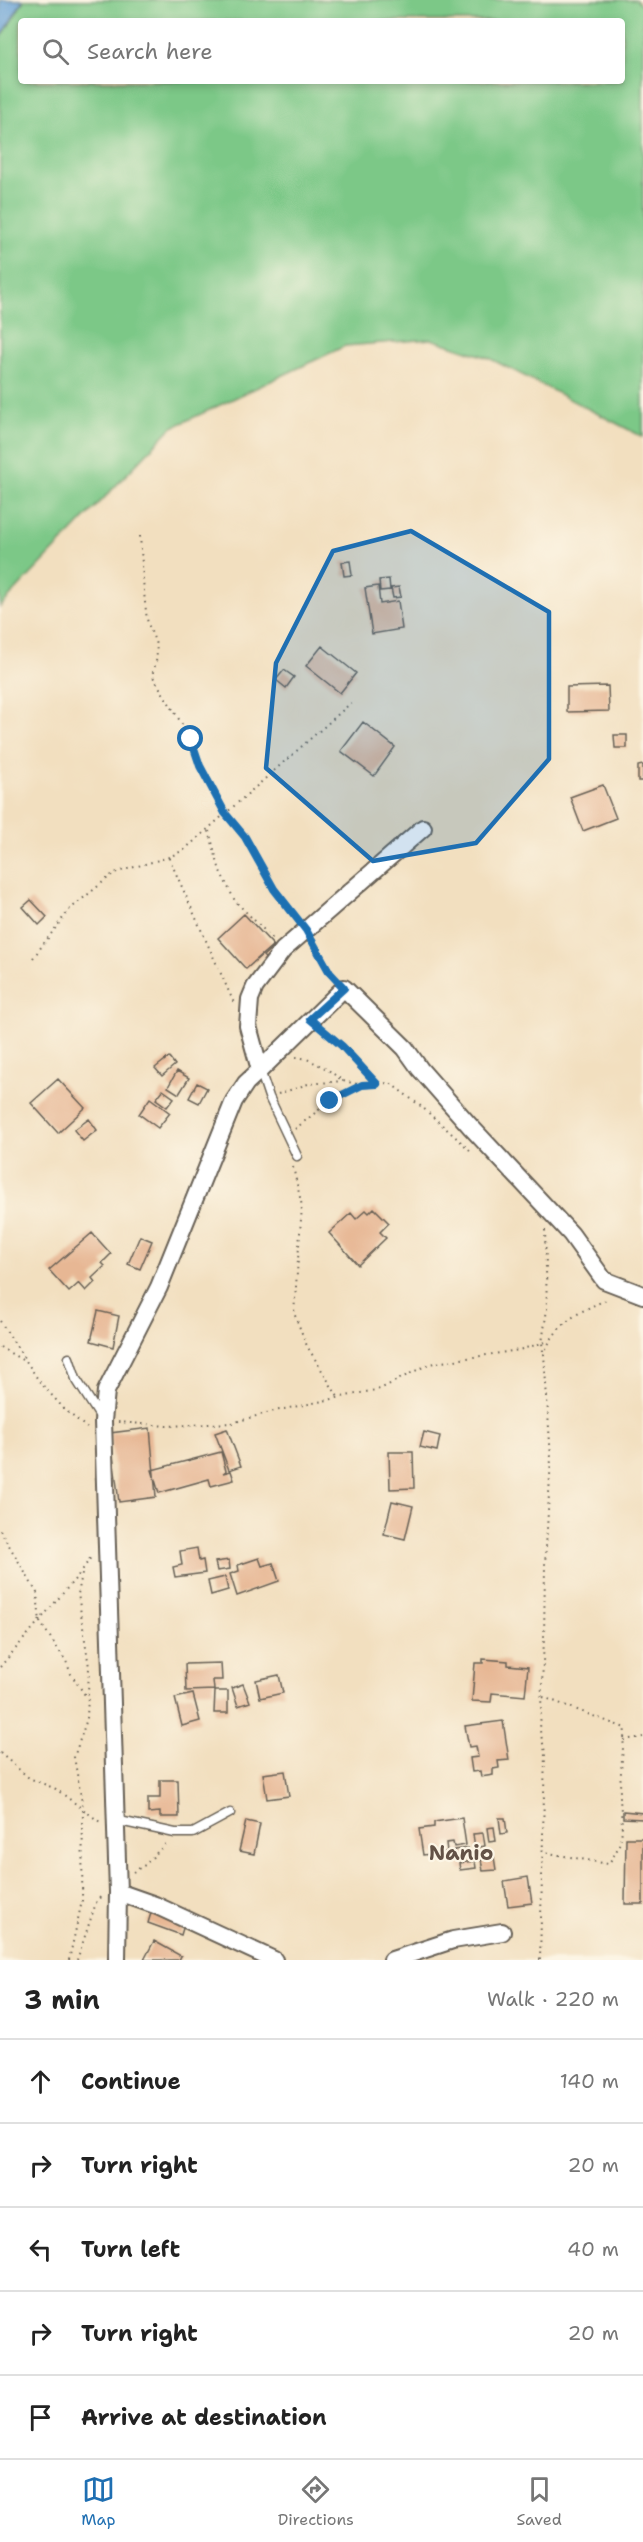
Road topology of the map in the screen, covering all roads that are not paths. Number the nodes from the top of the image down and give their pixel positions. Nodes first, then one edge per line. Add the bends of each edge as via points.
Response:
1 (423, 828) dead end
2 (260, 1070) junction
3 (297, 1156) dead end
4 (639, 1294) edge
5 (69, 1358) dead end
6 (103, 1421) junction
7 (230, 1813) dead end
8 (116, 1826) junction
9 (118, 1892) junction
10 (502, 1932) dead end
11 (117, 1960) edge
12 (274, 1960) edge
13 (392, 1960) edge

1 - 2 street via 283,950 255,987 248,1026
2 - 3 lane
2 - 4 street via 344,988 405,1048 571,1234 604,1280
2 - 6 street via 234,1101 159,1287 106,1391
5 - 6 lane via 76,1379
6 - 8 street
7 - 8 lane via 193,1833
8 - 9 street
9 - 11 street
9 - 12 street
10 - 13 street via 453,1940

